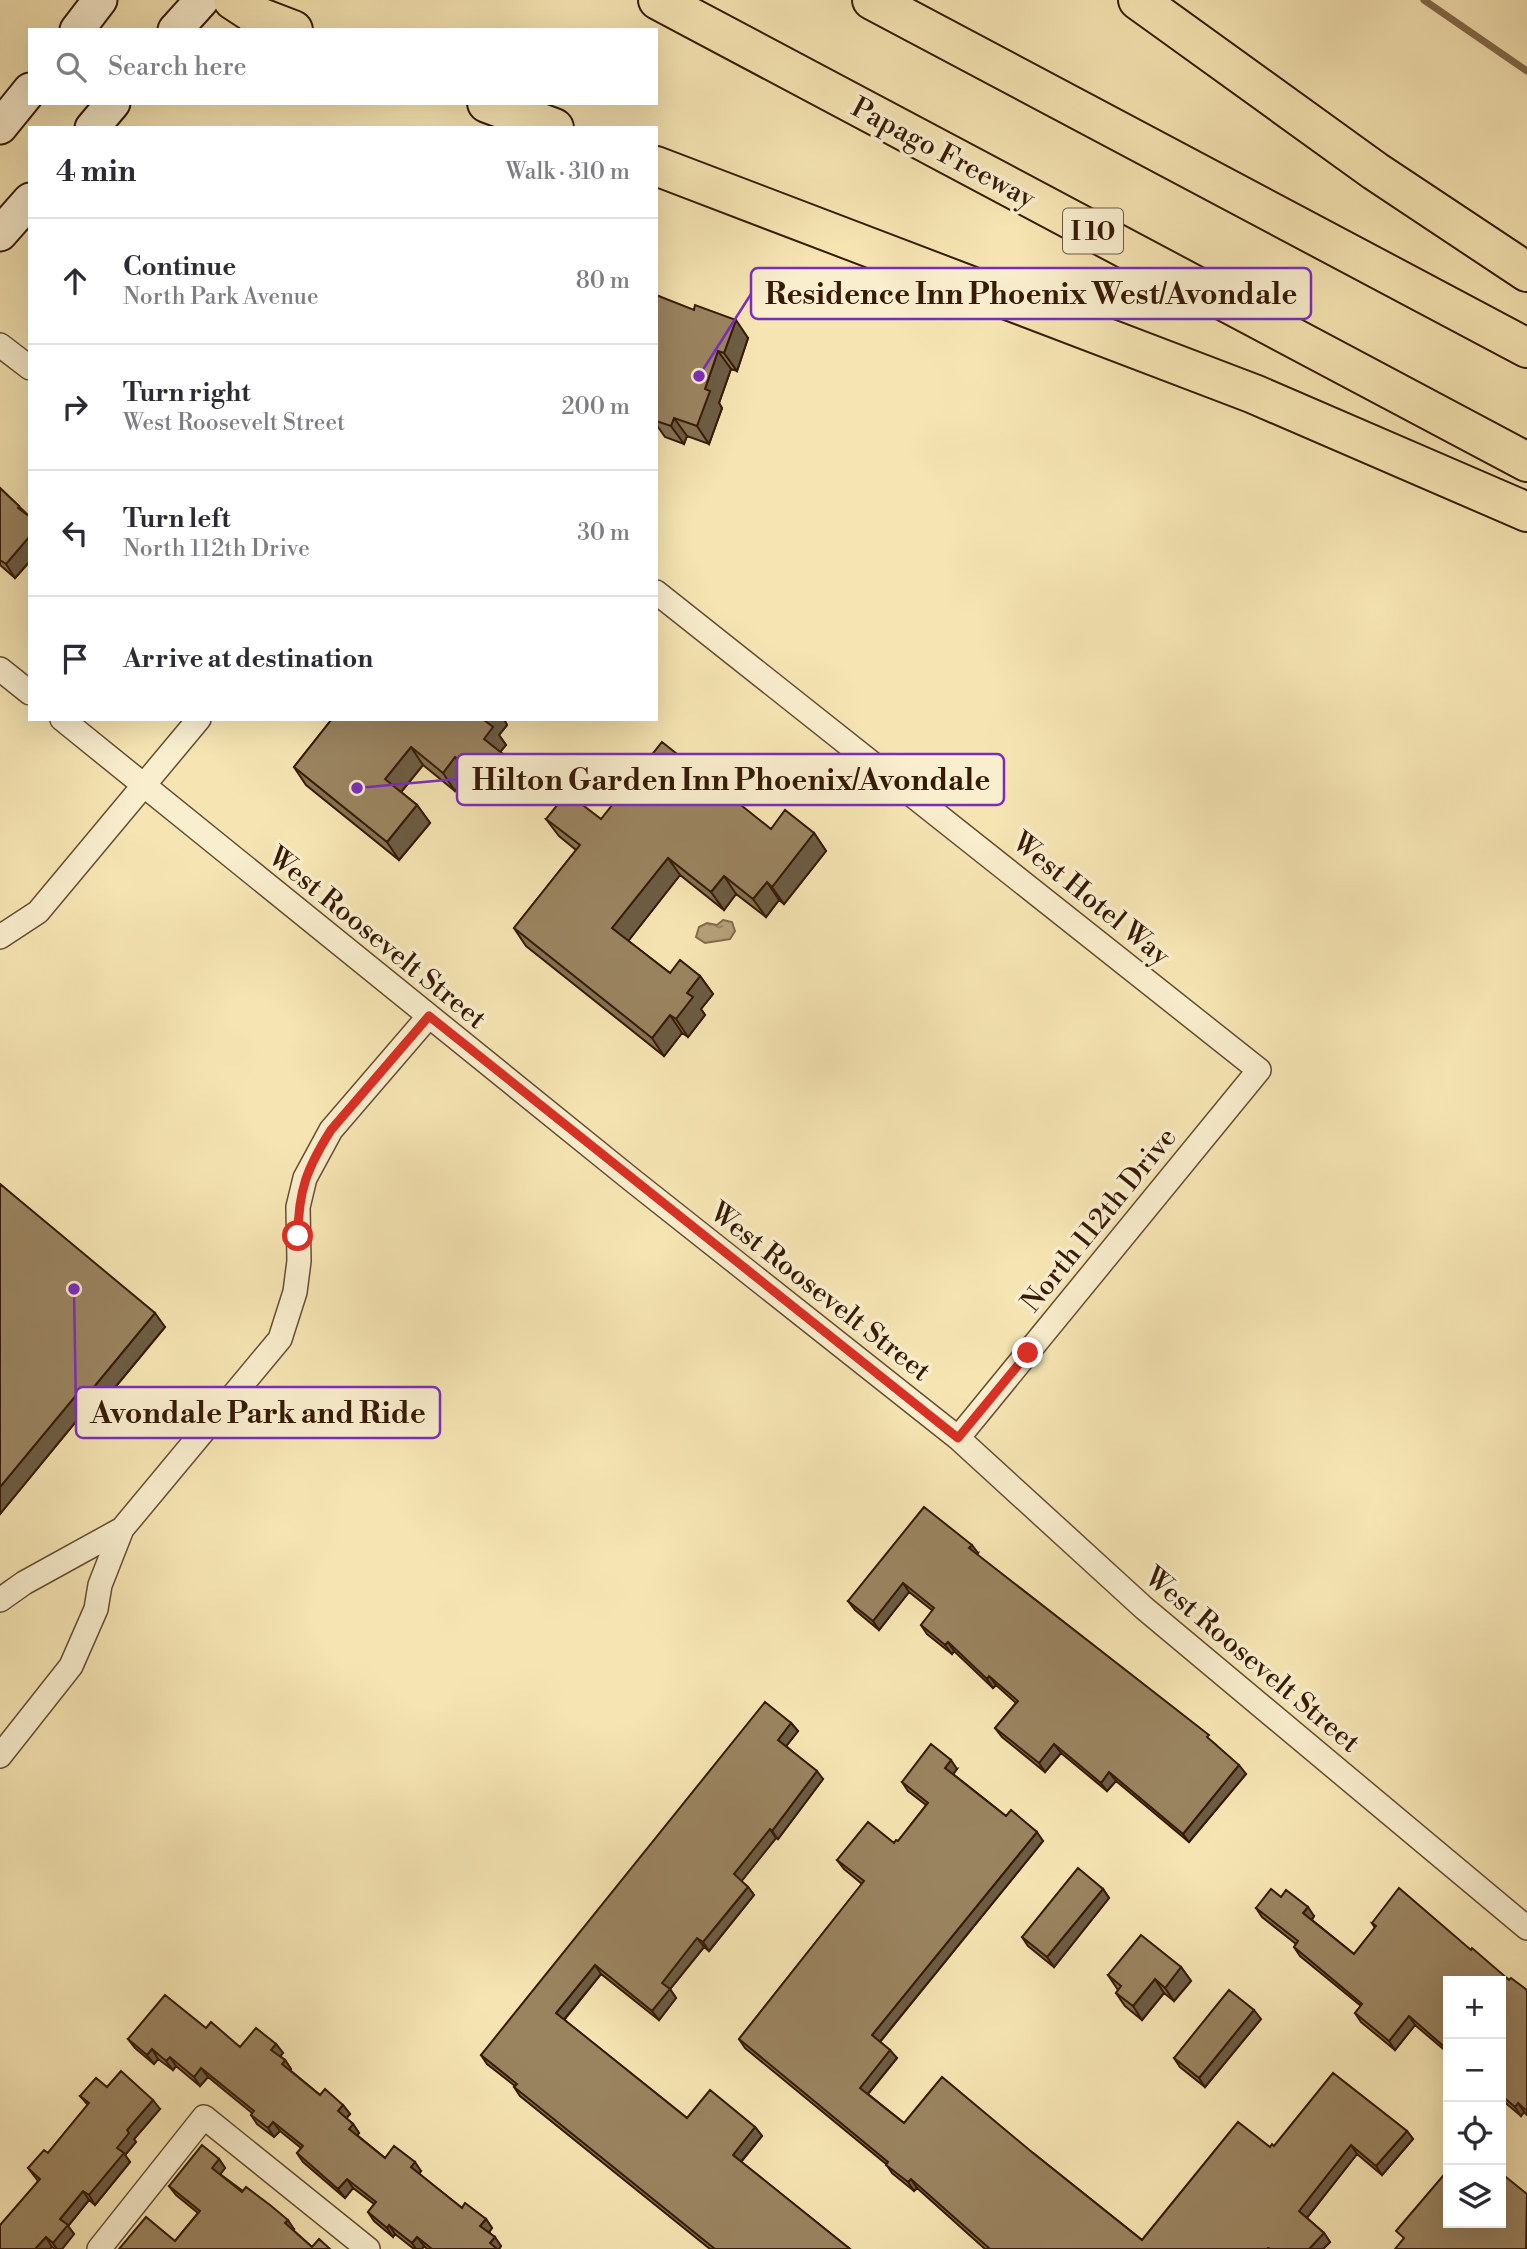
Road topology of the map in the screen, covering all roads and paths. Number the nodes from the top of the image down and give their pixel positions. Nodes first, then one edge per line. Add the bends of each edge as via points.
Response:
1 (100, 0) edge
2 (202, 0) edge
3 (233, 0) edge
4 (658, 0) edge
5 (872, 0) edge
6 (1138, 0) edge
7 (79, 28) edge
8 (177, 28) edge
9 (288, 28) edge
10 (28, 92) edge
11 (111, 105) edge
12 (492, 105) edge
13 (94, 126) edge
14 (549, 126) edge
15 (0, 127) edge
16 (658, 167) edge
17 (28, 202) edge
18 (0, 234) edge
19 (1527, 272) edge
20 (0, 345) edge
21 (1527, 348) edge
22 (28, 367) edge
23 (1527, 462) edge
24 (1527, 512) edge
25 (658, 594) edge
26 (0, 669) edge
27 (28, 691) edge
28 (64, 721) edge
29 (197, 721) edge
30 (144, 786) junction
31 (0, 937) edge
32 (429, 1016) junction
33 (1259, 1070) joint
34 (958, 1438) junction
35 (122, 1529) junction
36 (0, 1600) edge
37 (4, 1742) edge
38 (1527, 1928) edge
39 (99, 2249) edge
40 (368, 2249) edge

1 - 7 main road
2 - 8 main road
3 - 9 highway
4 - 23 highway, Papago Freeway / I 10
5 - 21 highway
6 - 19 highway via 1375,171
10 - 15 main road
11 - 13 main road
12 - 14 highway
16 - 24 highway via 1254,394
17 - 18 main road
20 - 22 street
25 - 33 street, West Hotel Way
26 - 27 street
28 - 30 street, West Roosevelt Street
29 - 30 street
30 - 31 street via 38,912
30 - 32 street, West Roosevelt Street
32 - 34 street, West Roosevelt Street
32 - 35 street via 331,1130 305,1178 298,1207 295,1292 280,1339
33 - 34 street, North 112th Drive
34 - 38 street, West Roosevelt Street via 1144,1608
35 - 36 street
35 - 37 street via 100,1585 96,1609 71,1666
39 - 40 street via 204,2117

